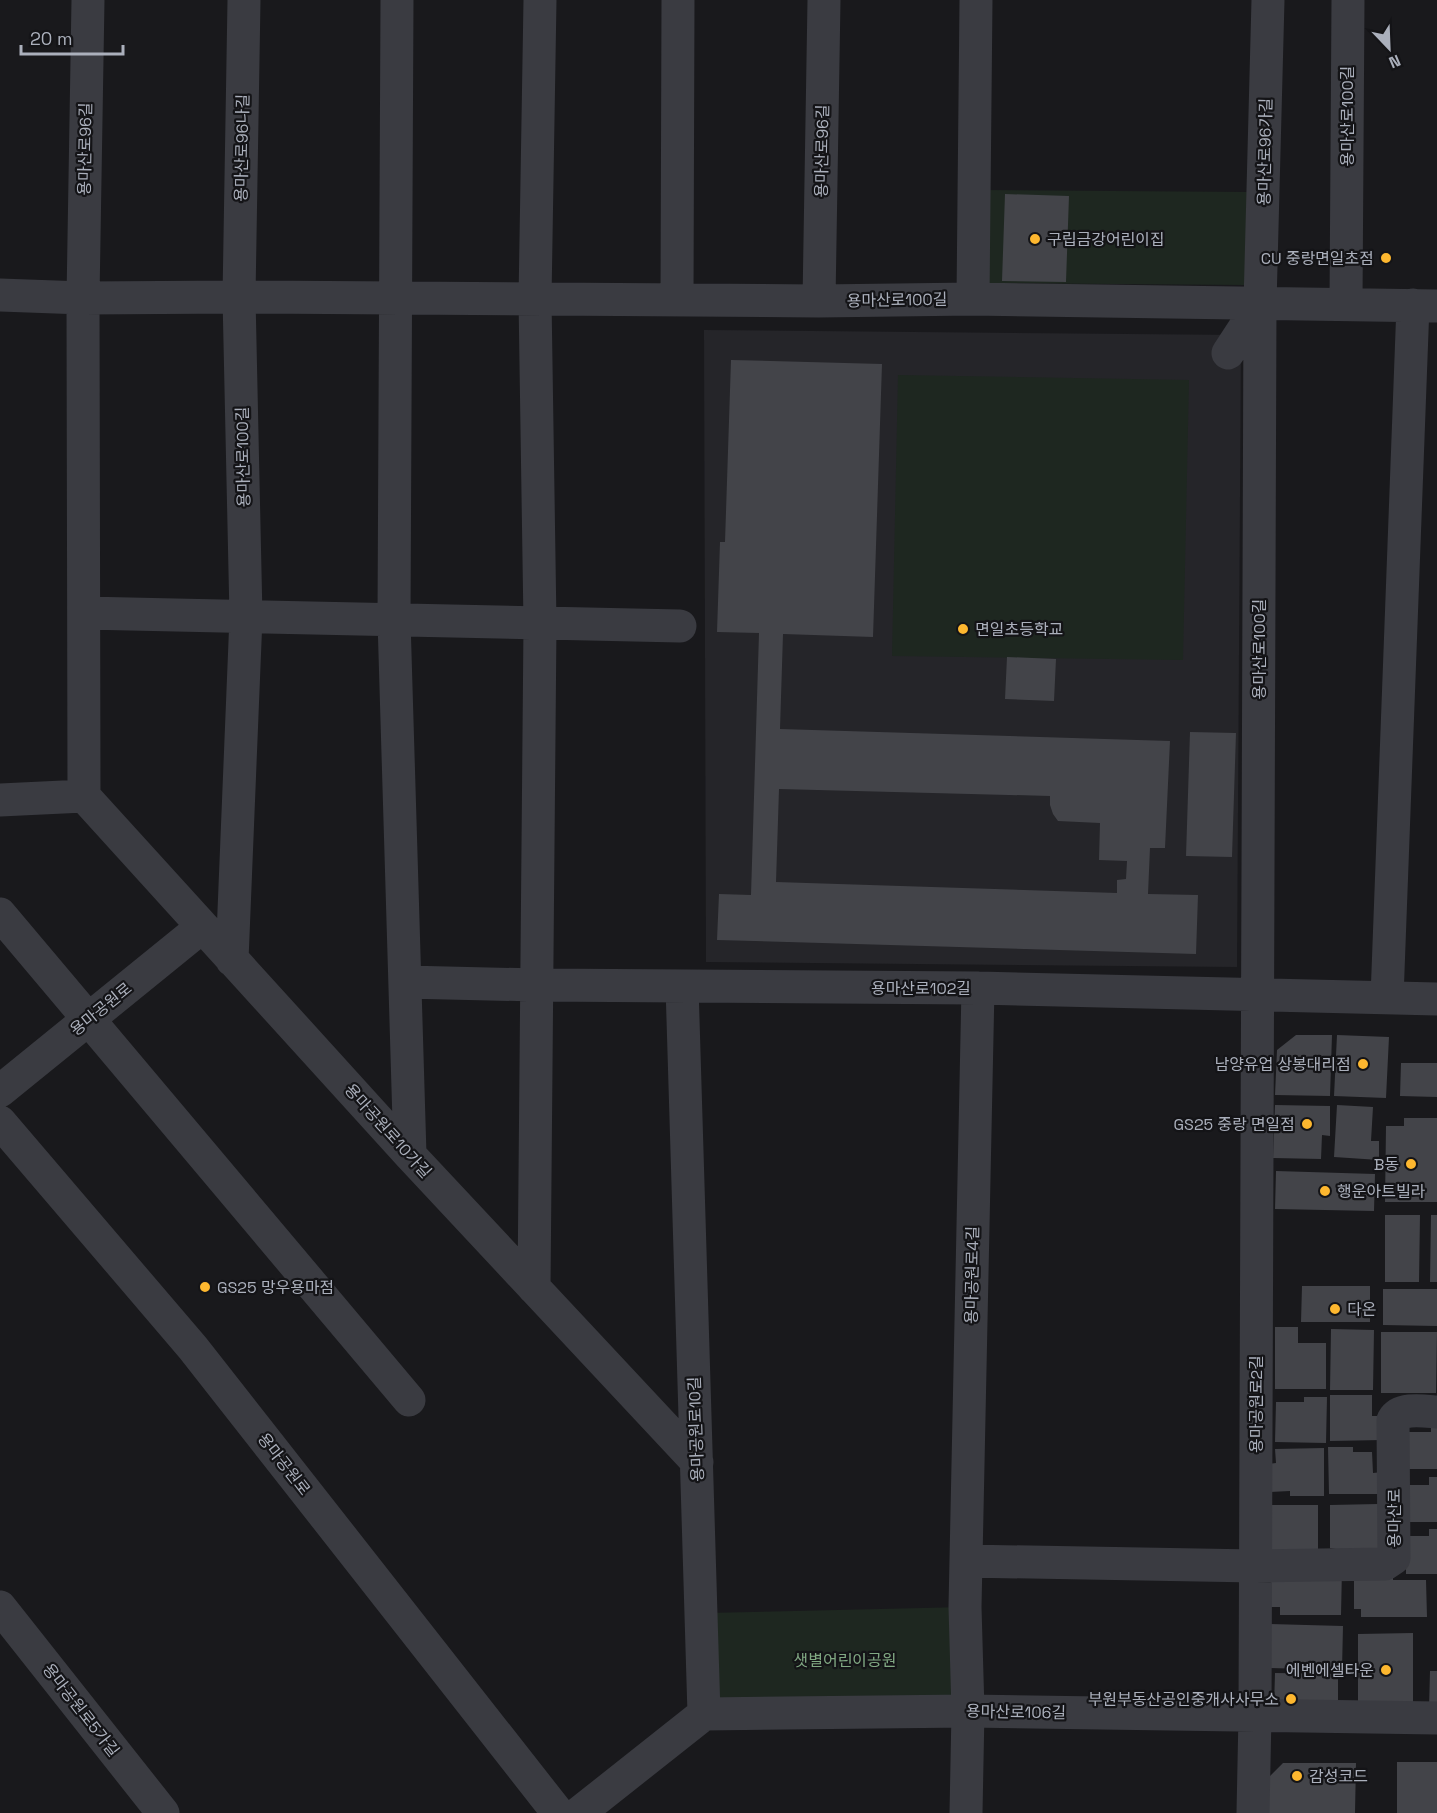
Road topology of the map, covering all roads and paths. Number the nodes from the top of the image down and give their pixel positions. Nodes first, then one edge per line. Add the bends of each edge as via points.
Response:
1 (88, 0) edge
2 (244, 0) edge
3 (397, 0) edge
4 (540, 0) edge
5 (678, 0) edge
6 (824, 0) edge
7 (976, 0) edge
8 (1268, 0) edge
9 (1348, 0) edge
10 (0, 295) edge
11 (239, 297) junction
12 (83, 298) junction
13 (397, 298) junction
14 (535, 299) junction
15 (973, 299) junction
16 (677, 300) junction
17 (819, 301) junction
18 (1260, 304) junction
19 (1346, 304) junction
20 (1425, 306) edge
21 (1228, 352) dead end
22 (84, 614) junction
23 (246, 617) junction
24 (394, 620) junction
25 (540, 624) junction
26 (680, 626) dead end
27 (84, 796) junction
28 (0, 800) edge
29 (0, 914) edge
30 (202, 927) junction
31 (232, 960) junction
32 (405, 982) junction
33 (537, 985) junction
34 (682, 986) junction
35 (978, 988) junction
36 (1257, 995) junction
37 (1386, 998) junction
38 (1437, 999) edge
39 (88, 1020) junction
40 (0, 1091) edge
41 (0, 1122) edge
42 (410, 1155) junction
43 (534, 1288) junction
44 (409, 1400) dead end
45 (1437, 1412) edge
46 (697, 1462) junction
47 (966, 1561) junction
48 (1255, 1566) junction
49 (0, 1607) edge
50 (968, 1712) junction
51 (704, 1714) junction
52 (1255, 1715) junction
53 (1437, 1718) edge
54 (162, 1813) edge
55 (558, 1813) edge
56 (579, 1813) edge
57 (966, 1813) edge
58 (1253, 1813) edge

1 - 12 street, 용마산로96길
2 - 11 street, 용마산로96나길
3 - 13 street
4 - 14 street
5 - 16 street
6 - 17 street, 용마산로96길
7 - 15 street
8 - 18 street, 용마산로96가길
9 - 19 street, 용마산로100길
10 - 12 street, 용마산로100길
11 - 12 street, 용마산로100길
11 - 13 street, 용마산로100길
11 - 23 street, 용마산로100길
12 - 22 street
13 - 14 street, 용마산로100길
13 - 24 street
14 - 16 street, 용마산로100길
14 - 25 street
15 - 17 street, 용마산로100길
15 - 18 street, 용마산로100길
16 - 17 street, 용마산로100길
18 - 19 street, 용마산로100길
18 - 21 street
18 - 36 street, 용마산로100길
19 - 20 street, 용마산로100길
20 - 37 street
22 - 23 street
22 - 27 street
23 - 24 street
23 - 31 street, 용마산로100길
24 - 25 street
24 - 32 street
25 - 26 street
25 - 33 street
27 - 28 street
27 - 30 street, 용마공원로10가길
29 - 39 street
30 - 31 street, 용마공원로10가길
30 - 39 street, 용마공원로
31 - 42 street, 용마공원로10가길
32 - 33 street, 용마산로102길
32 - 42 street
33 - 34 street, 용마산로102길
33 - 43 street
34 - 35 street, 용마산로102길
34 - 46 street, 용마공원로10길
35 - 36 street, 용마산로102길
35 - 47 street, 용마공원로4길
36 - 37 street, 용마산로102길
36 - 48 street, 용마공원로2길
37 - 38 street, 용마산로102길
39 - 40 street, 용마공원로
39 - 44 street
41 - 55 street, 용마공원로 via 193,1348
42 - 43 street, 용마공원로10가길
43 - 46 street, 용마공원로10가길
45 - 48 street, 용마산로 via 1401,1413 1393,1420 1391,1562
46 - 51 street, 용마공원로10길
47 - 48 street
47 - 50 street, 용마공원로4길
48 - 52 street, 용마공원로2길
49 - 54 street, 용마공원로5가길
50 - 51 street, 용마산로106길
50 - 52 street, 용마산로106길
50 - 57 street, 용마공원로4길
51 - 56 street
52 - 53 street, 용마산로106길
52 - 58 street, 용마공원로2길

